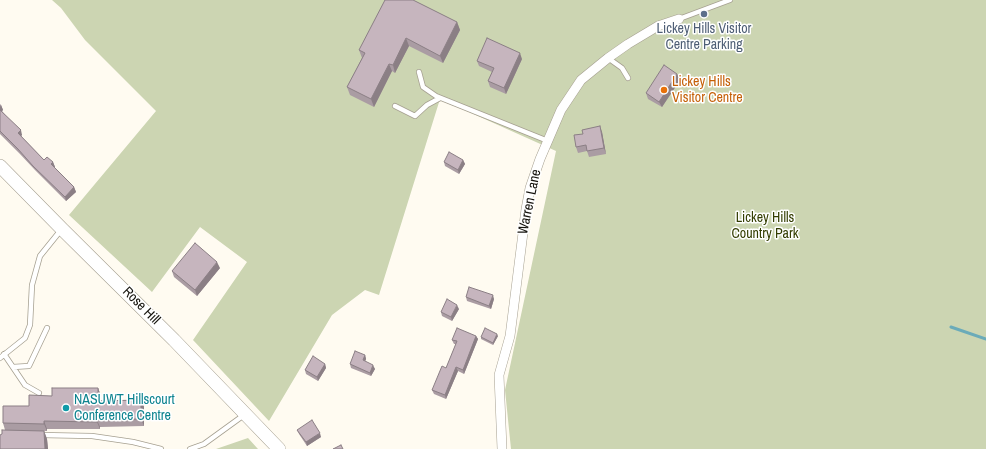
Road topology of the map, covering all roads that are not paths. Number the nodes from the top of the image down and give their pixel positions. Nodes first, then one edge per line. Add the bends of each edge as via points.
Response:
1 (730, 0) edge
2 (679, 19) joint
3 (608, 58) junction
4 (418, 72) dead end
5 (628, 78) dead end
6 (440, 98) junction
7 (395, 106) dead end
8 (548, 141) junction
9 (0, 166) edge
10 (62, 229) junction
11 (47, 328) dead end
12 (2, 356) edge
13 (13, 367) junction
14 (39, 393) dead end
15 (246, 413) junction
16 (38, 435) edge
17 (161, 449) edge
18 (190, 449) edge
19 (279, 449) edge
20 (502, 449) edge

1 - 2 lane
2 - 3 street, Warren Lane via 658,26
3 - 5 lane via 622,68
3 - 8 street, Warren Lane via 581,80 561,110
4 - 6 lane via 423,87
6 - 7 lane via 415,116
6 - 8 lane
8 - 20 street, Warren Lane via 530,188 510,336 499,375
9 - 10 main road, Rose Hill
10 - 12 lane via 40,256 32,285 30,325 25,338
10 - 15 main road, Rose Hill
11 - 13 lane via 29,366
12 - 13 lane
13 - 14 lane via 25,385
15 - 18 lane via 204,444
15 - 19 main road, Rose Hill
16 - 17 lane via 92,436

